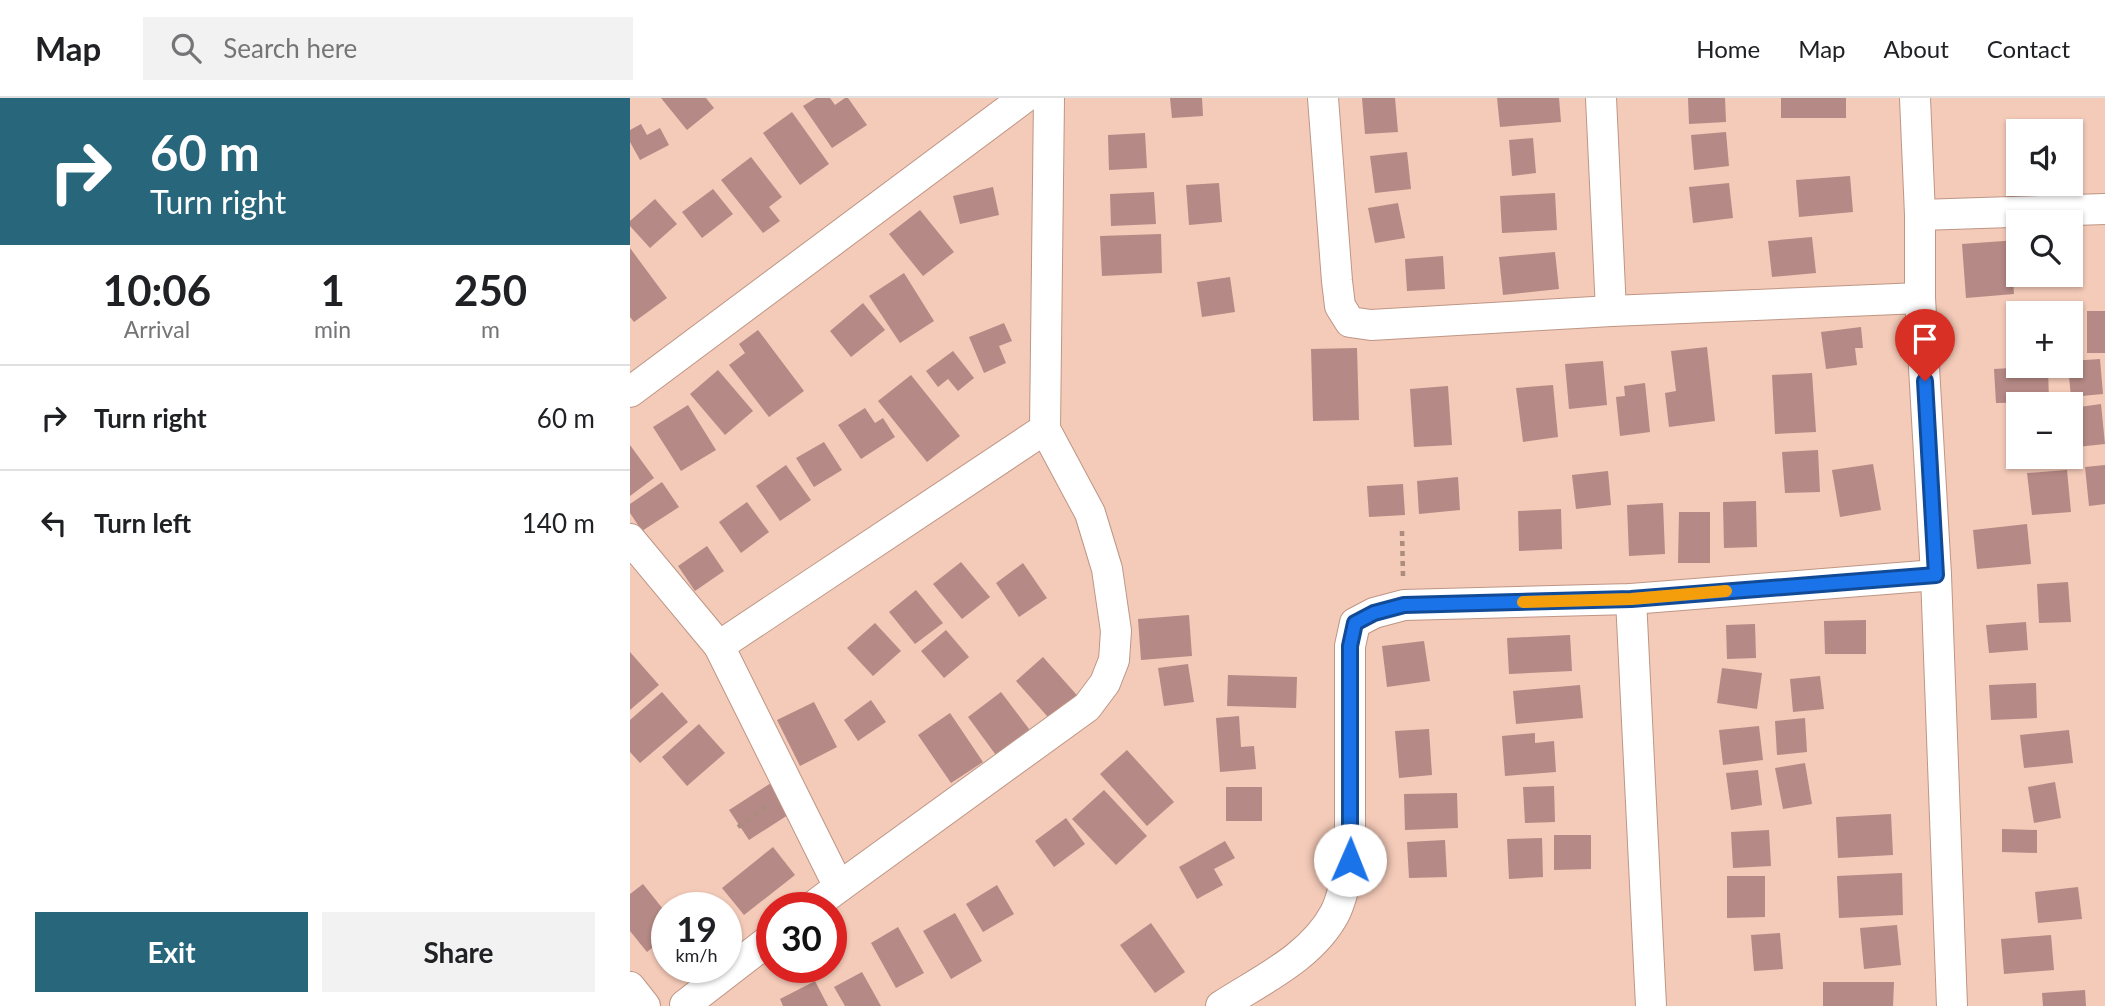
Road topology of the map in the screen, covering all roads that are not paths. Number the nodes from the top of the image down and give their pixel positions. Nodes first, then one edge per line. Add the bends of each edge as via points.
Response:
1 (1024, 98) edge
2 (1049, 98) edge
3 (1323, 98) edge
4 (1601, 98) edge
5 (1915, 98) edge
6 (2105, 209) edge
7 (1920, 215) junction
8 (1920, 298) junction
9 (1611, 311) junction
10 (630, 392) edge
11 (1045, 429) junction
12 (630, 538) edge
13 (1936, 575) junction
14 (1631, 599) junction
15 (719, 646) junction
16 (839, 887) junction
17 (832, 892) edge
18 (756, 951) edge
19 (630, 987) edge
20 (645, 1006) edge
21 (685, 1006) edge
22 (1221, 1006) edge
23 (1651, 1006) edge
24 (1952, 1006) edge

1 - 10 street
2 - 11 street
3 - 9 street via 1340,306 1350,322 1371,325
4 - 9 street
5 - 7 street
6 - 7 street
7 - 8 street
8 - 9 street
8 - 13 street
11 - 15 street
11 - 16 street via 1090,513 1107,569 1116,631 1114,660 1105,683 1087,707
12 - 15 street
13 - 14 street
13 - 24 street
14 - 22 street via 1404,605 1355,623 1350,646 1350,860 1344,889 1320,936 1299,956
14 - 23 street
15 - 16 street
16 - 17 street
18 - 21 street
19 - 20 street

